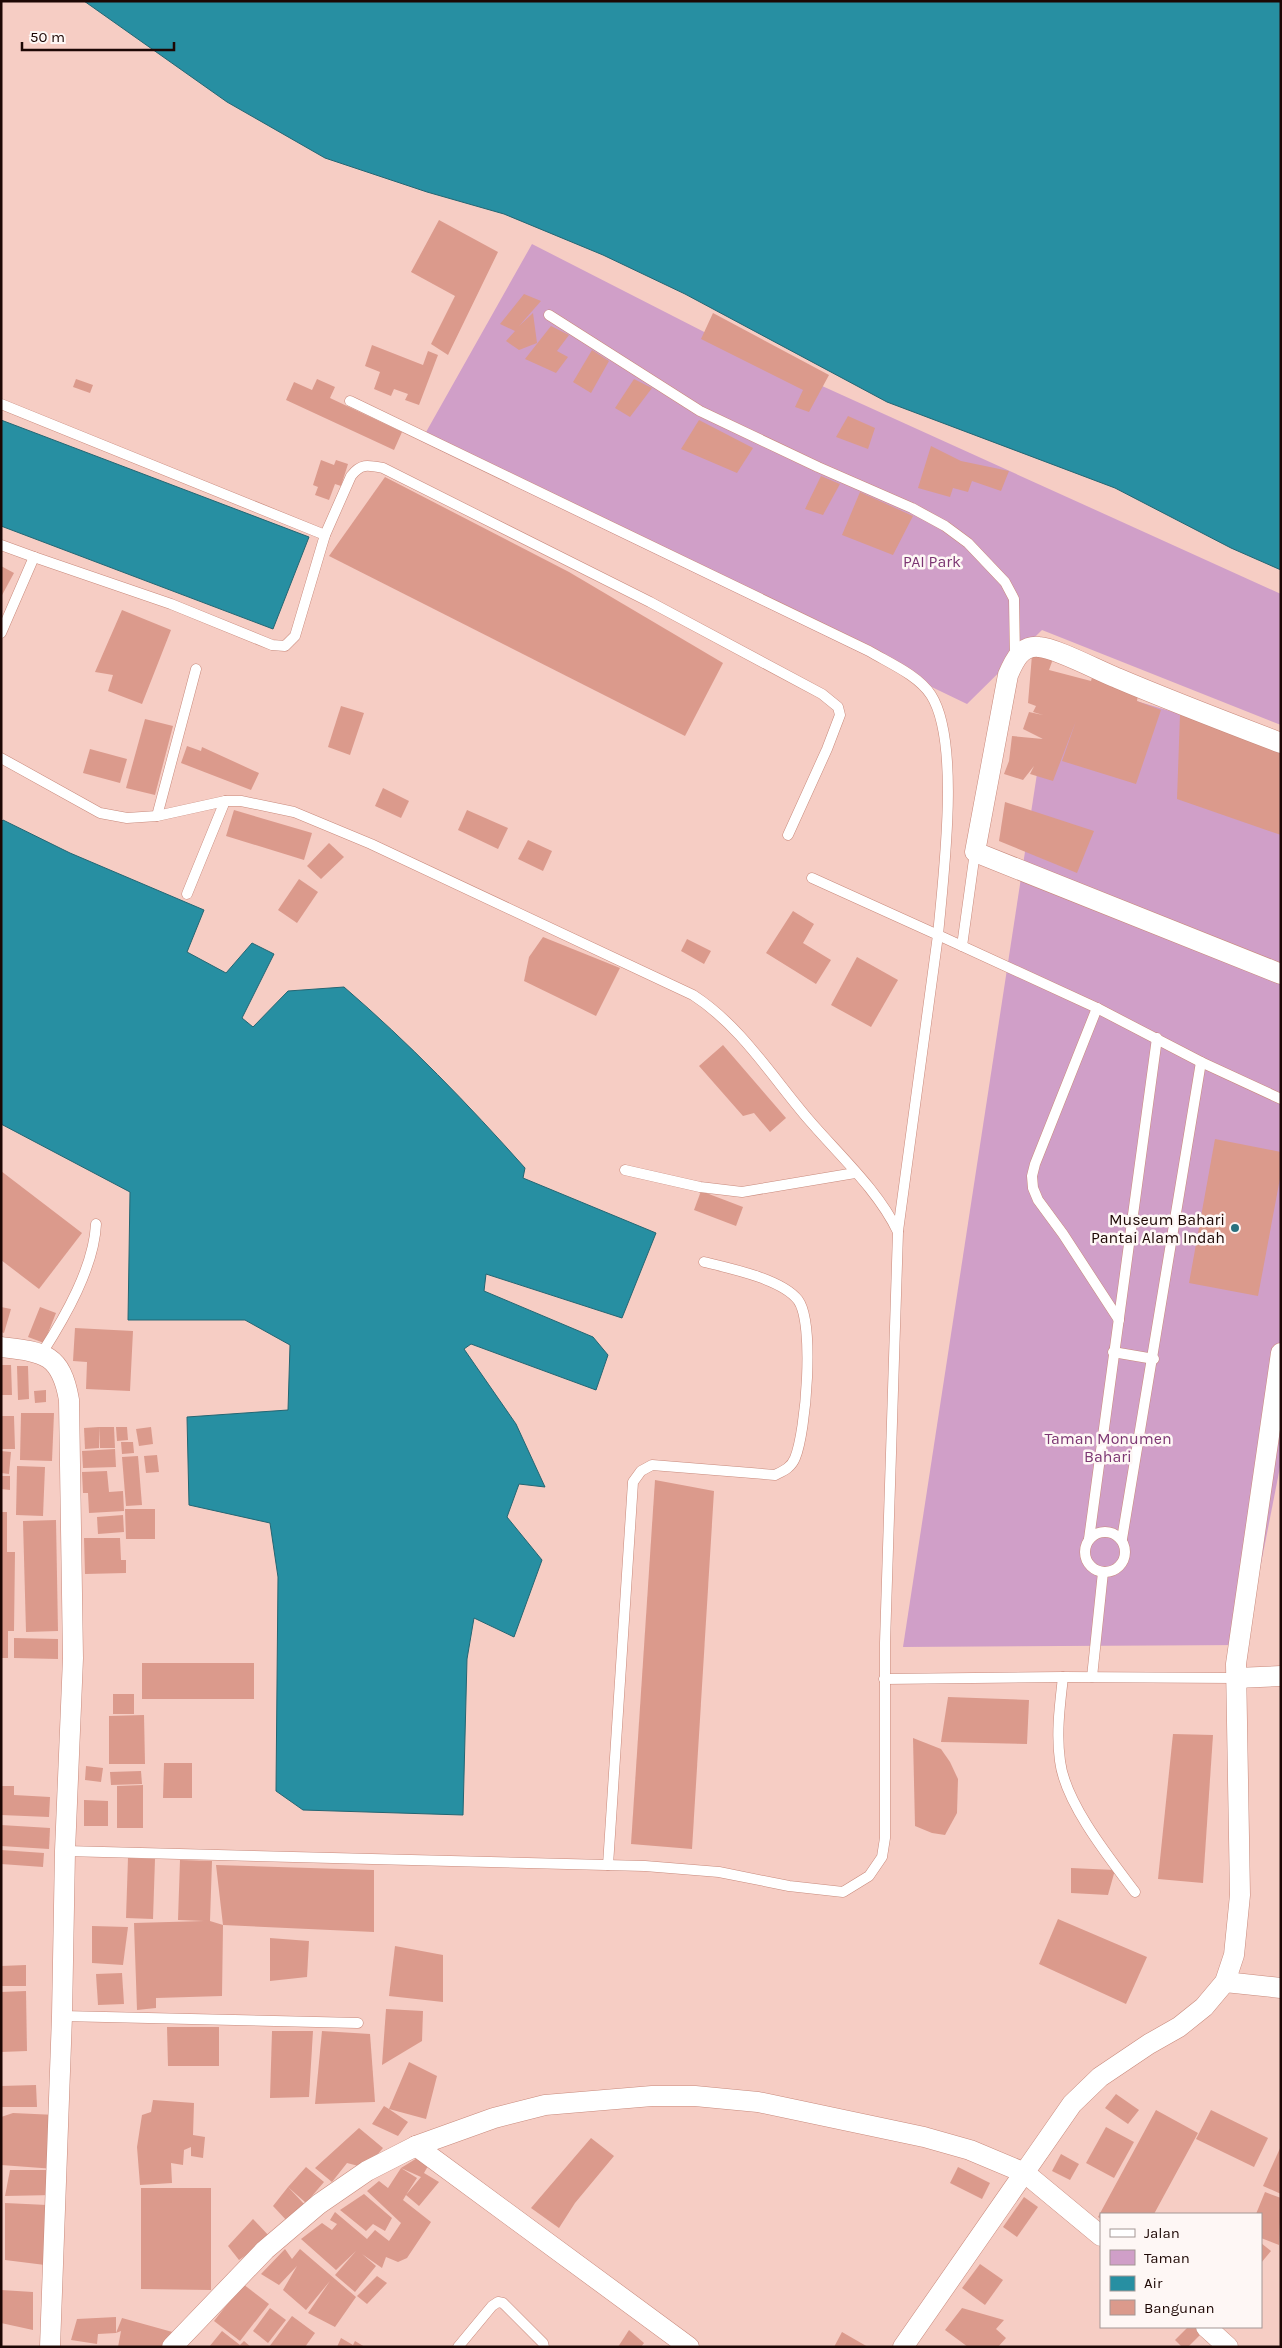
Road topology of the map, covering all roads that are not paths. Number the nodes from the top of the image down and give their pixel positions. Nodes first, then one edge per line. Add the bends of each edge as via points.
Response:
1 (549, 315) dead end
2 (350, 401) dead end
3 (1, 404) edge
4 (324, 535) junction
5 (1, 545) edge
6 (34, 557) junction
7 (1, 633) edge
8 (1015, 657) junction
9 (196, 669) dead end
10 (1281, 743) edge
11 (1, 758) edge
12 (225, 801) junction
13 (157, 816) junction
14 (788, 835) dead end
15 (975, 852) junction
16 (812, 878) dead end
17 (186, 894) dead end
18 (938, 935) junction
19 (962, 946) junction
20 (1281, 974) edge
21 (1097, 1008) junction
22 (1157, 1038) junction
23 (1201, 1062) junction
24 (1281, 1099) edge
25 (625, 1170) dead end
26 (855, 1173) junction
27 (96, 1224) dead end
28 (898, 1232) junction
29 (704, 1262) dead end
30 (1118, 1320) junction
31 (1, 1347) edge
32 (1113, 1352) junction
33 (42, 1353) junction
34 (1281, 1353) edge
35 (1154, 1359) junction
36 (1089, 1539) junction
37 (1122, 1539) junction
38 (1102, 1572) junction
39 (1281, 1676) edge
40 (1063, 1677) junction
41 (1092, 1677) junction
42 (1236, 1678) junction
43 (884, 1679) junction
44 (65, 1851) junction
45 (608, 1865) junction
46 (1136, 1892) dead end
47 (1225, 1982) junction
48 (1281, 1988) edge
49 (62, 2016) junction
50 (358, 2023) dead end
51 (416, 2146) junction
52 (1025, 2173) junction
53 (1100, 2235) edge
54 (1207, 2328) edge
55 (50, 2347) edge
56 (172, 2347) edge
57 (458, 2347) edge
58 (544, 2347) edge
59 (689, 2347) edge
60 (903, 2347) edge
61 (1228, 2347) edge

1 - 8 lane via 700,411 946,526 987,561 1005,582 1014,599
2 - 18 lane via 869,651 914,678 930,695 942,722 946,752 946,833
3 - 4 lane
4 - 6 lane via 295,636 285,646 272,645 172,604
4 - 14 lane via 358,467 366,464 383,468 650,602 822,694 838,707 840,715
5 - 6 lane
6 - 7 lane
8 - 10 street via 1039,646
8 - 15 street via 1004,693
9 - 13 lane
11 - 13 lane via 100,813 127,818
12 - 13 lane
12 - 17 lane
12 - 26 lane via 241,801 294,812 346,833 693,995 732,1026
15 - 19 lane
15 - 20 street
16 - 18 lane
18 - 19 lane
18 - 28 lane
19 - 21 lane
21 - 22 lane
21 - 30 lane via 1032,1176 1038,1200
22 - 23 lane
22 - 30 lane
23 - 24 lane
23 - 35 lane
25 - 26 lane via 700,1187 742,1192
26 - 28 lane via 889,1213
27 - 33 lane via 88,1266
28 - 43 lane
29 - 45 lane via 768,1282 787,1290 799,1301 804,1316 809,1375 803,1414 795,1457 785,1470 775,1475 652,1465 641,1471 633,1482
30 - 32 lane
31 - 33 street
32 - 35 lane
32 - 36 lane
33 - 44 street via 60,1369 69,1400 73,1658
34 - 42 street via 1241,1620
35 - 37 lane
36 - 37 lane via 1106,1531
36 - 38 lane via 1085,1549 1086,1560 1093,1569
37 - 38 lane via 1126,1548 1125,1558 1112,1571
38 - 41 lane
39 - 42 street
40 - 41 lane
40 - 43 lane
40 - 46 lane via 1058,1738 1060,1763 1068,1790 1105,1852
41 - 42 lane
42 - 47 street via 1240,1895 1234,1955
43 - 45 lane via 885,1838 882,1857 870,1876 843,1892 820,1891 691,1868
44 - 45 lane
44 - 49 street
47 - 48 street
47 - 52 street via 1204,2007 1180,2027 1131,2055 1086,2090 1072,2104
49 - 50 lane
49 - 55 street
51 - 52 street via 494,2118 546,2105 652,2096 695,2096 758,2102 924,2137 970,2150
51 - 56 street via 367,2171 303,2217 258,2257
51 - 59 street
52 - 53 street
52 - 60 street
54 - 61 street
57 - 58 lane via 498,2302 503,2303

